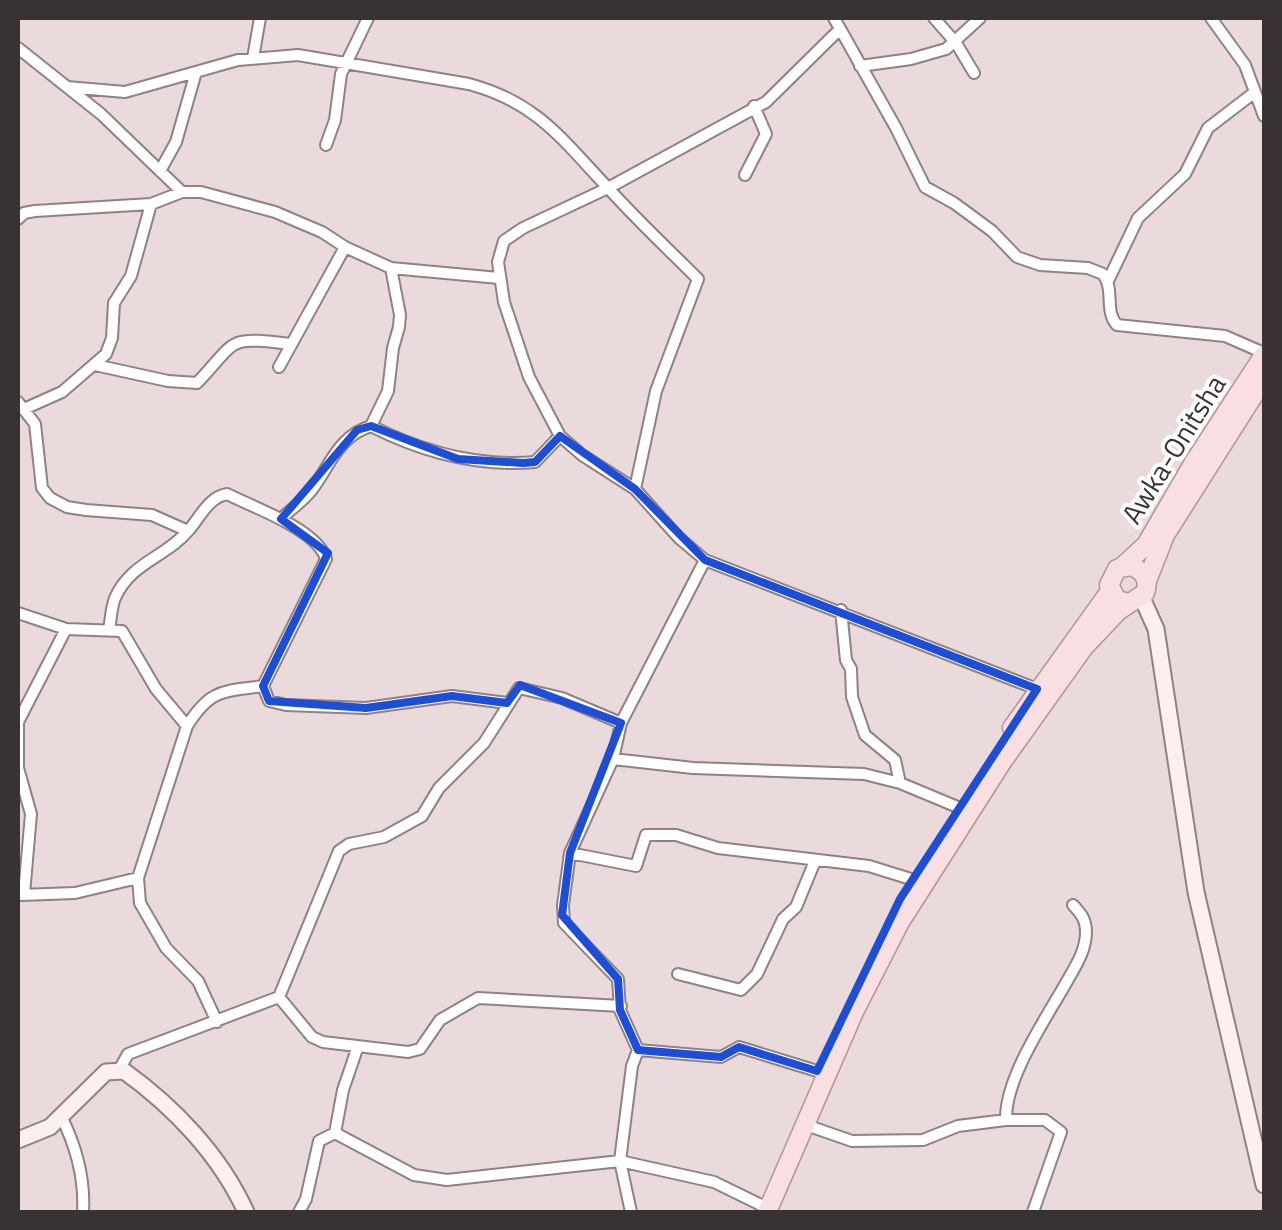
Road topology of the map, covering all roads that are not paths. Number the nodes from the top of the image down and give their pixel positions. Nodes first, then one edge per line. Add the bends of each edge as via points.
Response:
1 (260, 18) edge
2 (368, 18) edge
3 (934, 18) edge
4 (980, 18) edge
5 (1211, 18) edge
6 (837, 23) edge
7 (956, 43) junction
8 (18, 48) edge
9 (253, 58) junction
10 (346, 62) junction
11 (860, 66) junction
12 (196, 72) junction
13 (974, 73) dead end
14 (67, 87) junction
15 (1254, 92) junction
16 (754, 106) junction
17 (1264, 116) edge
18 (326, 145) dead end
19 (160, 171) junction
20 (745, 174) dead end
21 (608, 188) junction
22 (182, 192) junction
23 (151, 204) junction
24 (18, 219) edge
25 (345, 247) junction
26 (391, 268) junction
27 (499, 278) junction
28 (1108, 280) junction
29 (290, 344) junction
30 (1264, 354) edge
31 (95, 365) junction
32 (280, 367) dead end
33 (1264, 379) edge
34 (20, 406) edge
35 (371, 426) junction
36 (560, 436) junction
37 (635, 490) junction
38 (281, 519) junction
39 (188, 531) junction
40 (705, 560) junction
41 (1122, 567) junction
42 (1110, 590) junction
43 (1139, 594) junction
44 (842, 610) junction
45 (18, 614) edge
46 (66, 629) junction
47 (109, 630) junction
48 (264, 686) junction
49 (1037, 689) junction
50 (507, 703) junction
51 (621, 723) junction
52 (187, 726) junction
53 (612, 759) junction
54 (900, 783) junction
55 (960, 808) junction
56 (570, 853) junction
57 (815, 861) junction
58 (138, 878) junction
59 (914, 880) junction
60 (21, 895) edge
61 (1073, 905) dead end
62 (678, 974) dead end
63 (279, 997) junction
64 (622, 1006) junction
65 (217, 1022) junction
66 (357, 1048) junction
67 (638, 1050) junction
68 (119, 1070) junction
69 (817, 1072) junction
70 (61, 1116) junction
71 (1006, 1120) junction
72 (806, 1124) junction
73 (335, 1132) junction
74 (18, 1140) edge
75 (620, 1161) junction
76 (1264, 1186) edge
77 (760, 1210) edge
78 (83, 1212) edge
79 (246, 1212) edge
80 (299, 1212) edge
81 (631, 1212) edge
82 (1033, 1212) edge

1 - 9 street
2 - 10 street
3 - 7 street
4 - 7 street
5 - 15 street via 1245,65
6 - 11 street
6 - 16 street via 766,102
7 - 11 street via 911,59
7 - 13 street
8 - 14 street
9 - 10 street
9 - 12 street
10 - 18 street
10 - 21 street via 495,90 556,130
11 - 28 street via 925,188 992,231 1017,257 1097,270
12 - 14 street via 126,92
12 - 19 street via 176,142
14 - 19 street
15 - 17 street
15 - 28 street via 1208,128 1185,174 1138,218
16 - 20 street via 766,134
16 - 21 street
19 - 22 street
21 - 27 street via 504,241
21 - 37 street via 698,280 656,392
22 - 23 street
22 - 25 street via 275,212
23 - 24 street via 35,211
23 - 31 street via 131,276 114,303 112,338
25 - 26 street
25 - 29 street
26 - 27 street
26 - 35 street via 400,327 388,391
27 - 36 street via 529,378
28 - 30 street via 1117,325 1225,336
29 - 31 street via 244,340 227,348 197,383
29 - 32 street
30 - 41 main road, Awka-Onitsha via 1154,533
31 - 34 street via 62,392
33 - 43 main road, Awka-Onitsha via 1165,535
34 - 39 street via 35,424 42,488 50,498 67,507 152,515
35 - 36 street via 458,459 499,462 535,462
35 - 38 street via 356,430 332,454 309,494
36 - 37 street
37 - 40 street
38 - 39 street via 222,494
38 - 48 street via 309,534 326,559
39 - 47 street via 137,566 115,598
40 - 44 street
40 - 51 street
41 - 42 main road via 1110,579
41 - 43 main road via 1138,568
42 - 43 main road via 1117,600
42 - 49 main road
43 - 72 main road via 1084,647 900,922
43 - 76 main road via 1156,629 1196,892
44 - 49 street
44 - 54 street via 852,697 865,735 895,760
45 - 46 street
46 - 47 street
46 - 60 street via 18,722 18,768 31,814
47 - 52 street via 126,634 156,689
48 - 50 street via 270,701 286,705 366,708 452,696
48 - 52 street via 216,693
49 - 55 main road
50 - 51 street via 522,687
50 - 63 street via 484,743 439,788 422,816 339,851
51 - 53 street
52 - 58 street
53 - 54 street via 864,774
53 - 56 street
54 - 55 street
55 - 59 main road
56 - 57 street via 636,866 646,835 659,833
56 - 64 street via 564,923 618,979
57 - 59 street via 869,866
57 - 62 street via 796,907 741,990
58 - 60 street
58 - 65 street via 140,902 166,948 198,981
59 - 69 main road via 862,969
61 - 71 street via 1084,916 1083,952 1013,1086
63 - 65 street
63 - 66 street via 312,1037
64 - 66 street via 478,998 440,1020 420,1048
64 - 67 street
65 - 68 street via 128,1054
66 - 73 street
67 - 69 street via 721,1057 739,1047
67 - 75 street
68 - 70 main road via 94,1080
68 - 79 main road via 200,1139
69 - 77 main road
70 - 74 main road
70 - 78 street via 74,1142
71 - 72 street via 958,1126 924,1140 852,1141
71 - 82 street via 1045,1120 1061,1132
72 - 77 main road
73 - 75 street via 414,1175 447,1180
73 - 80 street via 319,1141
75 - 77 street via 714,1182
75 - 81 street

